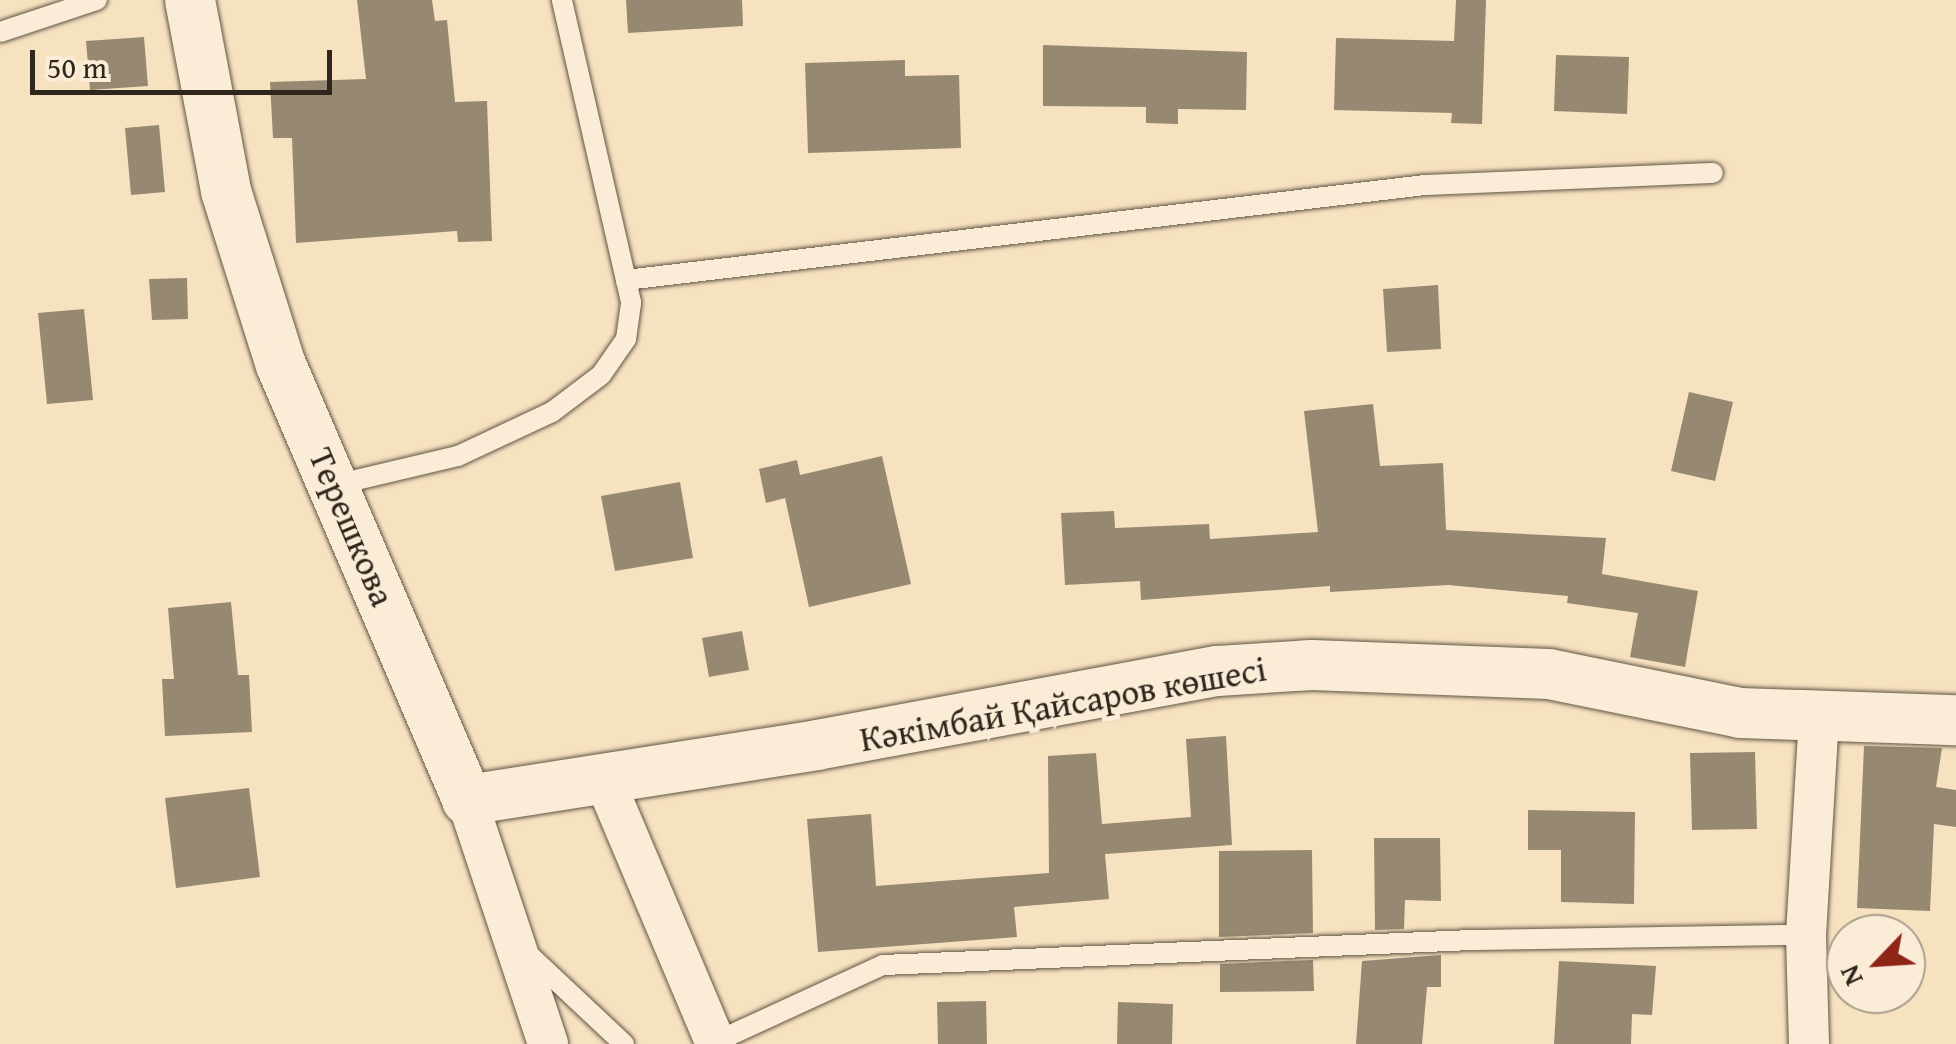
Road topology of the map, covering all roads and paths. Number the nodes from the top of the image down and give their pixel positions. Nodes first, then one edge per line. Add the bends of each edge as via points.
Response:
1 (97, 0) edge
2 (190, 0) edge
3 (562, 0) edge
4 (0, 32) edge
5 (1713, 173) dead end
6 (626, 280) junction
7 (335, 485) junction
8 (1820, 717) junction
9 (1956, 720) edge
10 (604, 779) junction
11 (467, 800) junction
12 (1806, 936) junction
13 (515, 942) junction
14 (548, 1044) edge
15 (624, 1044) edge
16 (714, 1044) edge
17 (1809, 1044) edge

1 - 4 lane
2 - 7 street, Терешкова via 226,191 281,365
3 - 6 lane
5 - 6 lane via 1425,186
6 - 7 lane via 626,339 601,375 552,412 458,456
7 - 11 street, Терешкова
8 - 9 street, Кәкімбай Қайсаров көшесі
8 - 10 street, Кәкімбай Қайсаров көшесі via 1740,713 1549,674 1312,665 1218,670
8 - 12 street
10 - 11 street, Кәкімбай Қайсаров көшесі
10 - 16 street
11 - 13 street, Терешкова
12 - 16 lane via 1470,940 883,966
12 - 17 street
13 - 14 street, Терешкова
13 - 15 lane

